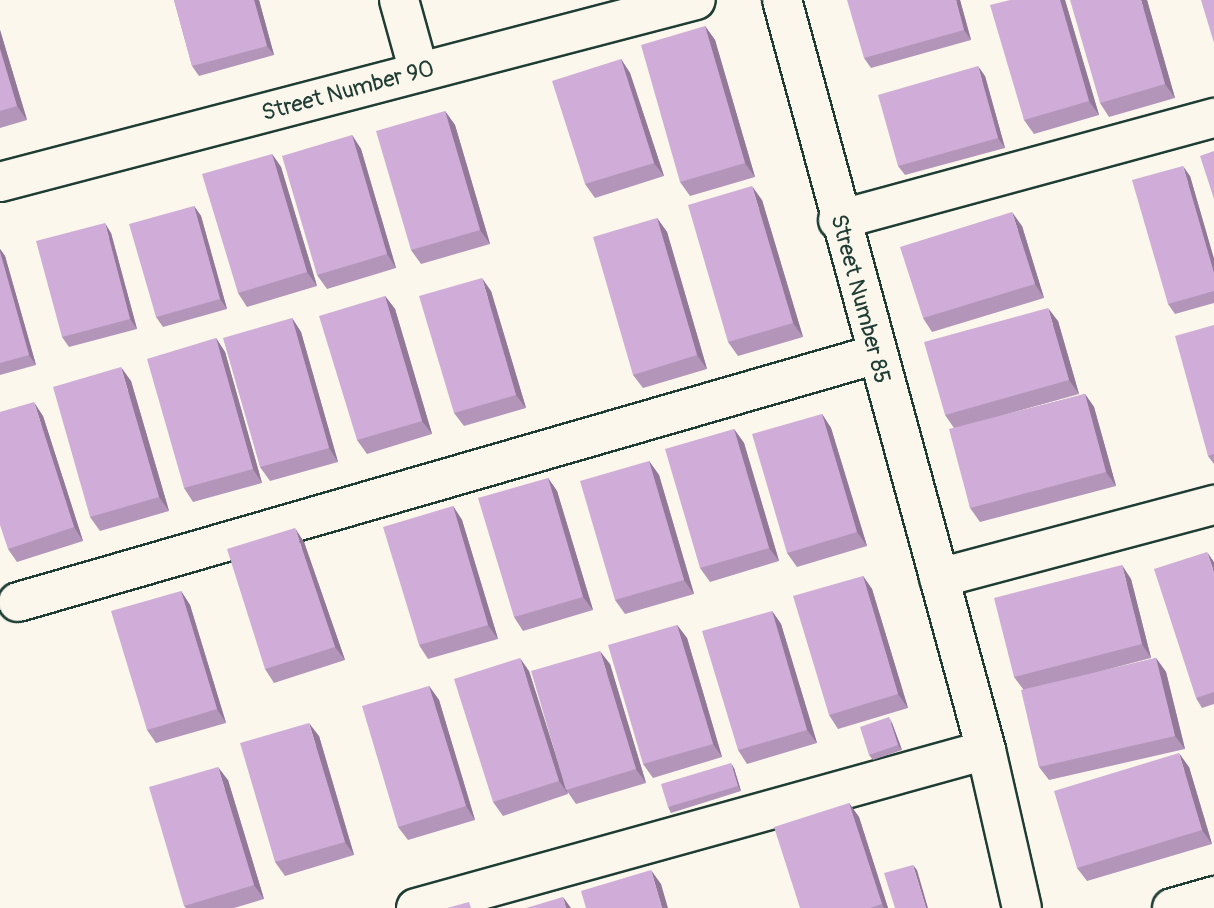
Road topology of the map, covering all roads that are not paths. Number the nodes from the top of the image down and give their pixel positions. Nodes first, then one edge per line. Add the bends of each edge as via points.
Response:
1 (399, 0) edge
2 (696, 0) edge
3 (782, 0) edge
4 (419, 72) junction
5 (1214, 118) edge
6 (0, 182) edge
7 (838, 220) junction
8 (874, 355) junction
9 (1214, 505) edge
10 (942, 587) junction
11 (18, 602) dead end
12 (986, 750) junction
13 (1214, 896) edge
14 (416, 908) edge
15 (1022, 908) edge
16 (1172, 908) edge

1 - 4 street
2 - 4 street, Street Number 90
3 - 7 street, Street Number 85
4 - 6 street, Street Number 90
5 - 7 street
7 - 8 street, Street Number 85
8 - 10 street, Street Number 85
8 - 11 street
9 - 10 street
10 - 12 street, Street Number 85
12 - 14 street
12 - 15 street, Street Number 85
13 - 16 street

